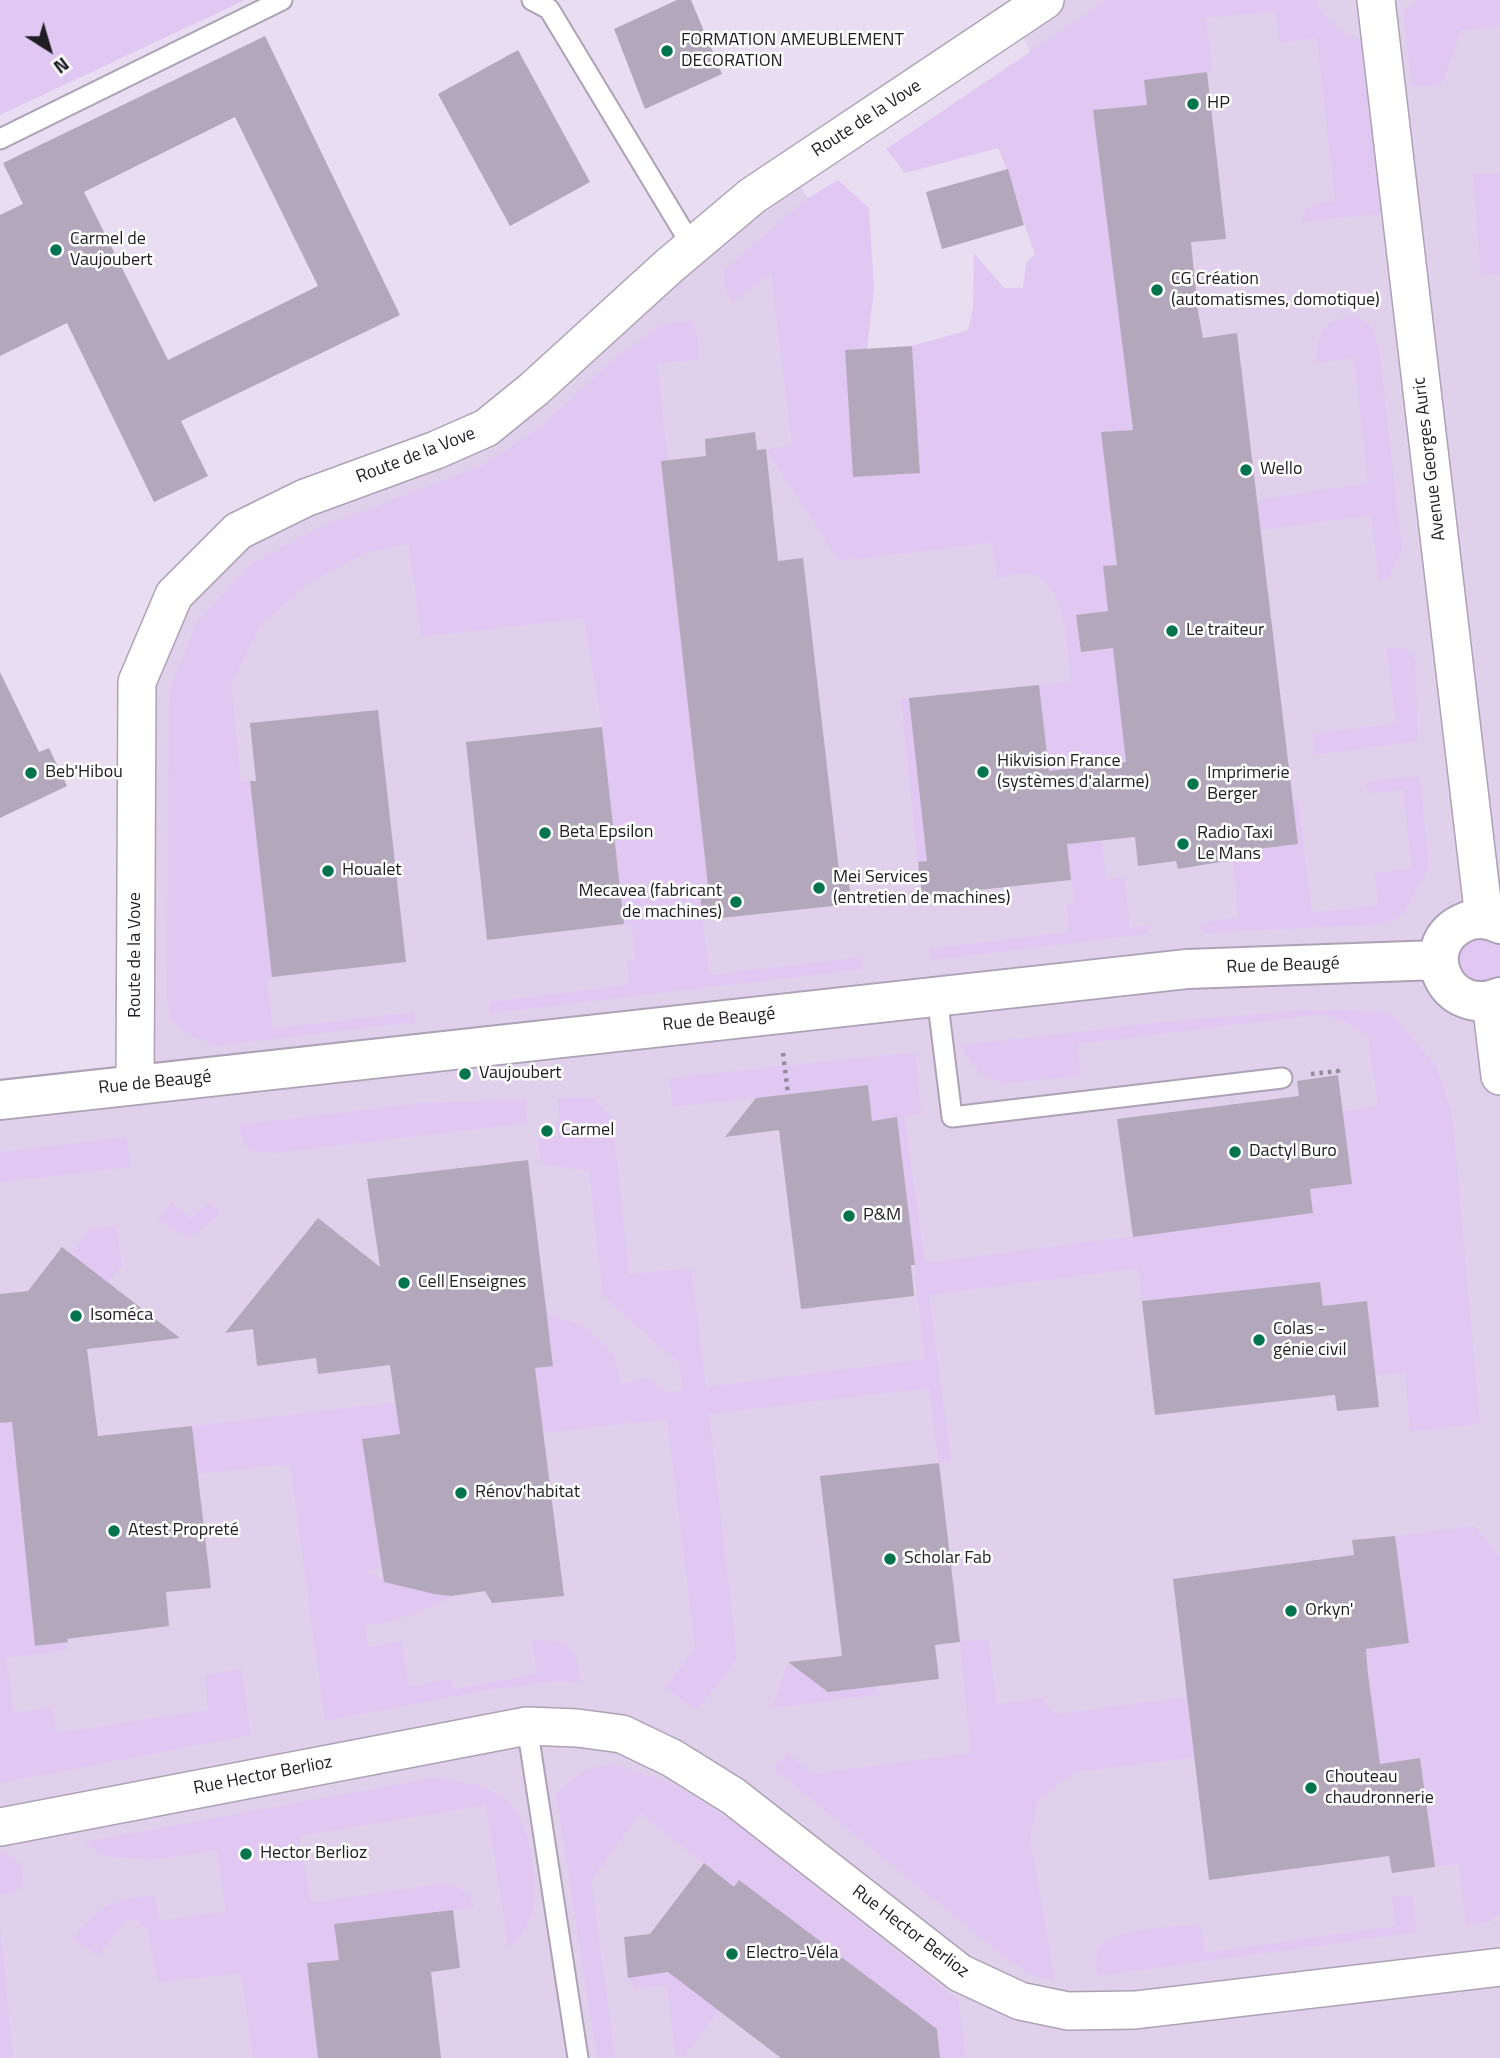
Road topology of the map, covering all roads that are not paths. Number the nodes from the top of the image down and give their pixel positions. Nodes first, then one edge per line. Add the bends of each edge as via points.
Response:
1 (282, 0) edge
2 (532, 0) edge
3 (1045, 0) edge
4 (1376, 0) edge
5 (0, 139) edge
6 (692, 246) junction
7 (1492, 921) edge
8 (1438, 960) junction
9 (937, 996) junction
10 (1495, 999) edge
11 (1500, 1076) edge
12 (1282, 1078) dead end
13 (135, 1084) junction
14 (0, 1100) edge
15 (527, 1726) junction
16 (0, 1827) edge
17 (1500, 1967) edge
18 (578, 2058) edge

1 - 5 lane
2 - 6 lane via 549,9
3 - 6 street, Route de la Vove via 789,170
4 - 7 street, Avenue Georges Auric
6 - 13 street, Route de la Vove via 486,428 305,498 238,531 174,595 136,682
7 - 8 street via 1470,920 1458,925 1447,934
8 - 9 street, Rue de Beaugé via 1187,969
8 - 10 street via 1440,973 1454,993 1466,1000
9 - 12 lane via 952,1117
9 - 13 street, Rue de Beaugé
10 - 11 street
13 - 14 street, Rue de Beaugé
15 - 16 street, Rue Hector Berlioz
15 - 17 street, Rue Hector Berlioz via 622,1734 672,1758 733,1796 960,1973 1020,2001 1068,2011 1135,2010
15 - 18 lane

